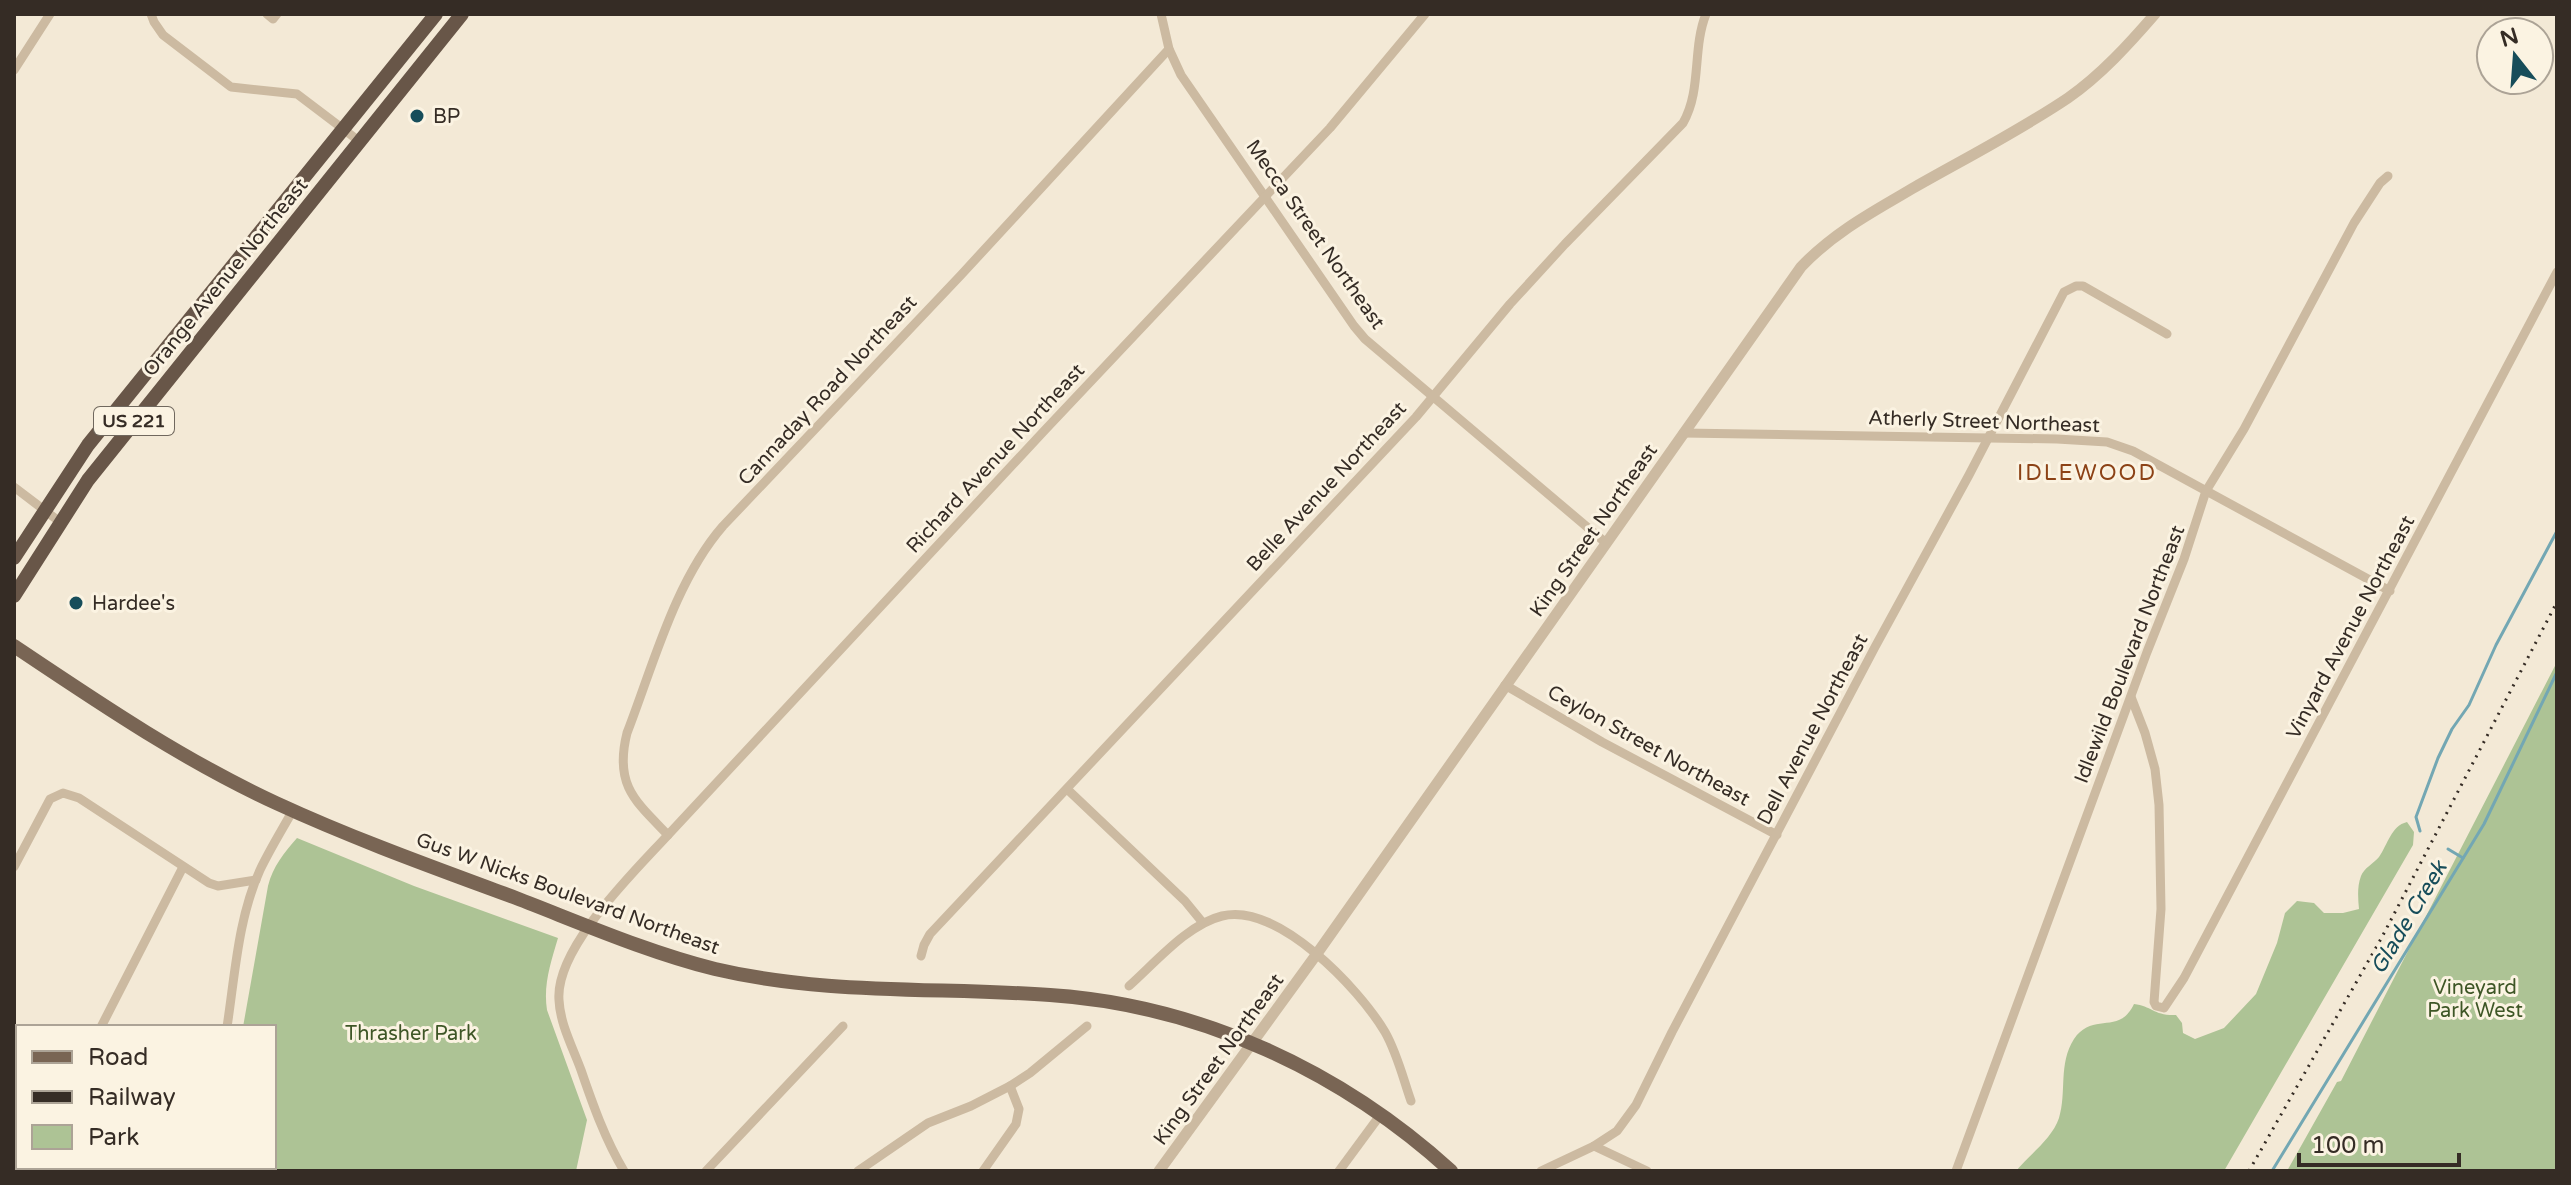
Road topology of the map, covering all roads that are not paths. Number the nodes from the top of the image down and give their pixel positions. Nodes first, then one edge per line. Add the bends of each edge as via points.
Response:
1 (50, 14) edge
2 (151, 14) edge
3 (267, 14) edge
4 (277, 14) edge
5 (436, 14) edge
6 (462, 14) edge
7 (1161, 14) edge
8 (1425, 14) edge
9 (1706, 14) edge
10 (2155, 14) edge
11 (1169, 49) junction
12 (14, 70) edge
13 (342, 128) junction
14 (359, 141) junction
15 (2388, 176) dead end
16 (1265, 196) junction
17 (2557, 272) edge
18 (2167, 334) dead end
19 (1434, 396) junction
20 (1683, 433) junction
21 (1988, 438) junction
22 (14, 487) edge
23 (2206, 491) junction
24 (44, 510) junction
25 (60, 522) junction
26 (1606, 543) junction
27 (14, 558) edge
28 (2390, 591) junction
29 (14, 596) edge
30 (14, 646) edge
31 (1505, 685) junction
32 (2131, 697) junction
33 (1067, 789) junction
34 (293, 810) junction
35 (668, 835) junction
36 (1777, 835) junction
37 (14, 867) edge
38 (183, 867) junction
39 (256, 880) junction
40 (1203, 923) junction
41 (589, 926) junction
42 (1316, 955) junction
43 (921, 956) dead end
44 (1129, 986) dead end
45 (102, 1025) edge
46 (227, 1025) edge
47 (843, 1026) dead end
48 (1087, 1026) dead end
49 (1251, 1043) junction
50 (1010, 1086) junction
51 (1411, 1101) dead end
52 (1381, 1114) junction
53 (1594, 1146) junction
54 (624, 1171) edge
55 (706, 1171) edge
56 (858, 1171) edge
57 (983, 1171) edge
58 (1159, 1171) edge
59 (1339, 1171) edge
60 (1451, 1171) edge
61 (1541, 1171) edge
62 (1647, 1171) edge
63 (1956, 1171) edge

1 - 12 street
2 - 13 street via 163,35 231,87 297,94
3 - 4 street via 273,19
5 - 13 highway, Orange Avenue Northeast / US 221
6 - 14 highway, Orange Avenue Northeast / US 221
7 - 11 street
8 - 16 street, Richard Avenue Northeast via 1368,85
9 - 19 street, Belle Avenue Northeast via 1693,99 1683,123 1510,304
10 - 20 street, King Street Northeast via 2066,99 1861,218 1817,251
11 - 16 street, Mecca Street Northeast via 1181,75
11 - 35 street, Cannaday Road Northeast via 703,552 670,621 622,753 629,791
13 - 14 street
13 - 24 highway, Orange Avenue Northeast / US 221 via 88,445
14 - 25 highway, Orange Avenue Northeast / US 221 via 113,447
15 - 23 street, Idlewild Boulevard Northeast via 2354,223
16 - 19 street, Mecca Street Northeast via 1354,326
16 - 35 street, Richard Avenue Northeast
17 - 28 street, Vinyard Avenue Northeast
18 - 21 street, Dell Avenue Northeast via 2083,286 2064,292
19 - 26 street, Mecca Street Northeast
19 - 33 street, Belle Avenue Northeast
20 - 21 street, Atherly Street Northeast
20 - 26 street, King Street Northeast
21 - 23 street, Atherly Street Northeast via 2107,442
21 - 36 street, Dell Avenue Northeast
22 - 24 street
23 - 28 street, Atherly Street Northeast
23 - 32 street, Idlewild Boulevard Northeast
24 - 25 street
24 - 27 highway, Orange Avenue Northeast / US 221
25 - 29 highway, Orange Avenue Northeast / US 221
26 - 31 street, King Street Northeast
28 - 32 street, Vinyard Avenue Northeast via 2164,1008 2154,1002 2161,909 2159,805 2155,769
30 - 34 main road, Gus W Nicks Boulevard Northeast via 140,729
31 - 36 street, Ceylon Street Northeast
31 - 42 street, King Street Northeast
32 - 63 street, Idlewild Boulevard Northeast
33 - 40 street
33 - 43 street, Belle Avenue Northeast via 930,934
34 - 39 street
34 - 41 main road, Gus W Nicks Boulevard Northeast
35 - 41 street, Richard Avenue Northeast
36 - 53 street, Dell Avenue Northeast via 1636,1105 1617,1131
37 - 38 street via 50,799 71,794
38 - 39 street via 218,886
38 - 45 street
39 - 46 street via 243,925
40 - 42 street via 1230,914 1251,915
40 - 44 street
41 - 49 main road, Gus W Nicks Boulevard Northeast via 682,960 757,978 840,988 1081,998 1158,1012
41 - 54 street, Richard Avenue Northeast via 561,981 559,1000 601,1125
42 - 49 street, King Street Northeast
42 - 51 street via 1375,1016 1396,1054
47 - 55 street
48 - 50 street
49 - 52 main road, Gus W Nicks Boulevard Northeast via 1305,1067
49 - 58 street, King Street Northeast
50 - 56 street via 928,1123
50 - 57 street via 1016,1124
52 - 59 street
52 - 60 main road, Gus W Nicks Boulevard Northeast
53 - 61 street
53 - 62 street

